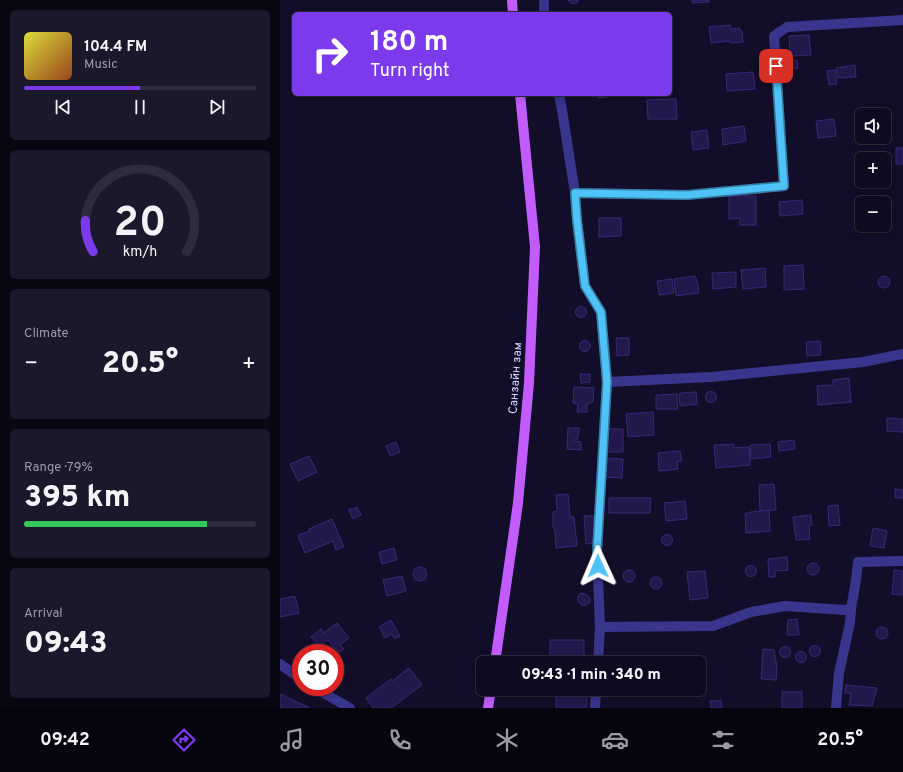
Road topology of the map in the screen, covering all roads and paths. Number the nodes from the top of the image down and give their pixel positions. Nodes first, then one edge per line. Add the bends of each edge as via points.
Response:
1 (512, 0) edge
2 (544, 0) edge
3 (513, 12) edge
4 (544, 12) edge
5 (903, 20) edge
6 (520, 96) edge
7 (559, 96) edge
8 (575, 193) junction
9 (903, 354) edge
10 (607, 382) junction
11 (903, 561) edge
12 (851, 608) junction
13 (600, 627) junction
14 (496, 656) edge
15 (598, 656) edge
16 (280, 664) edge
17 (292, 673) edge
18 (329, 696) edge
19 (490, 696) edge
20 (596, 696) edge
21 (350, 708) edge
22 (488, 708) edge
23 (595, 708) edge
24 (836, 708) edge

1 - 3 main road
2 - 4 street
5 - 8 street via 787,27 774,36 784,186 687,195
6 - 14 main road, Санзайн зам via 535,247 529,383 518,503
7 - 8 street
8 - 10 street via 585,286 601,312
9 - 10 street via 863,362 710,377
10 - 13 street via 597,551
11 - 12 street via 858,562
12 - 13 street via 844,610 785,606 751,612 713,626
12 - 24 street via 839,673
13 - 15 street
16 - 17 street
18 - 21 street
19 - 22 main road
20 - 23 street

